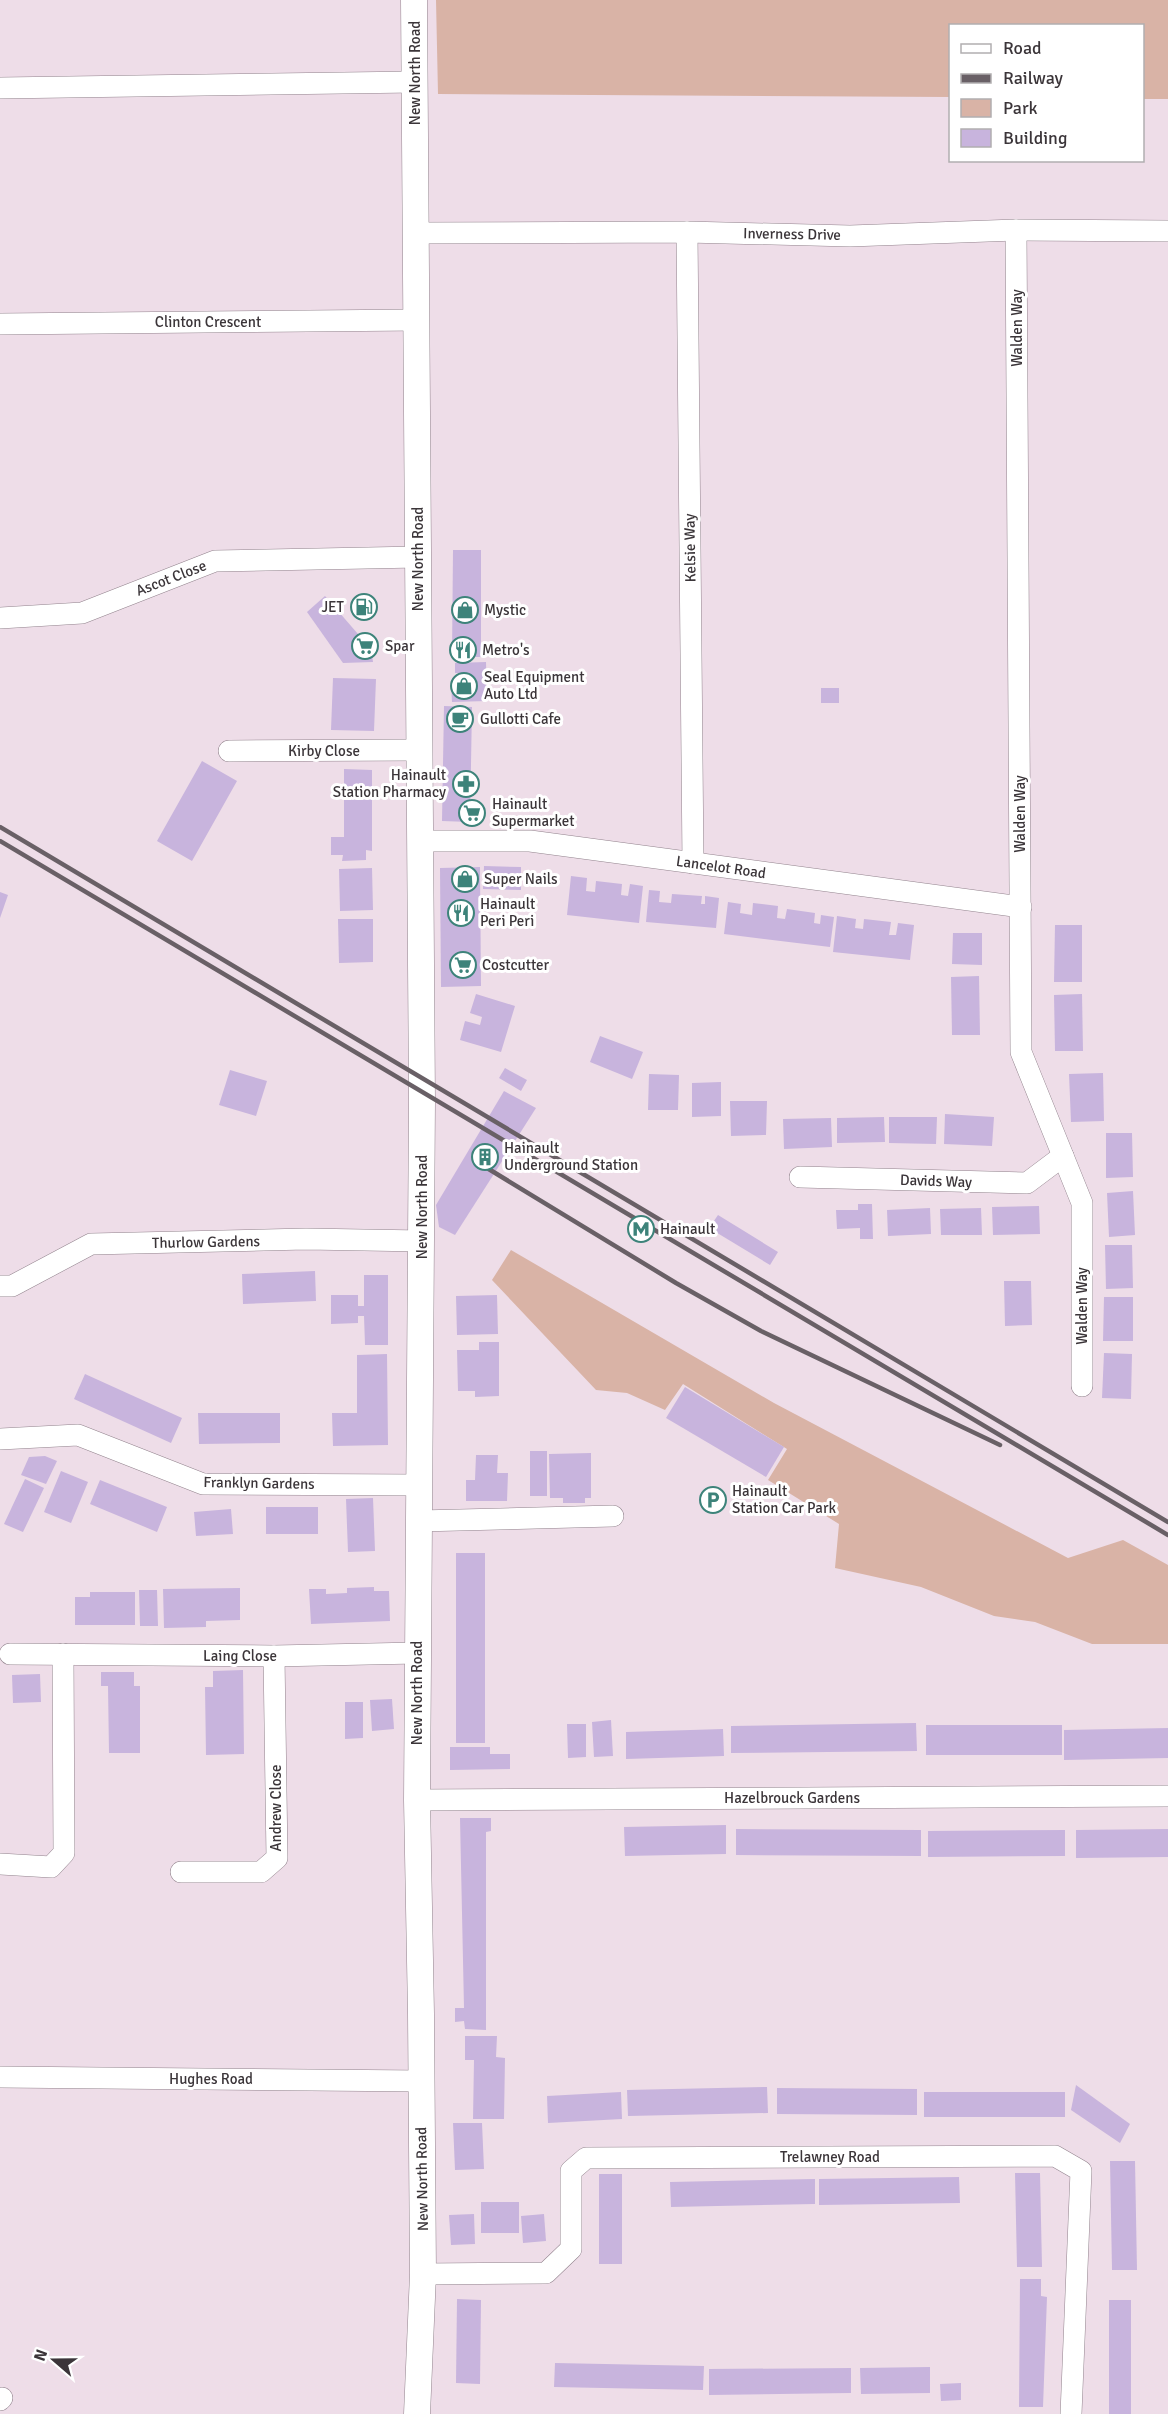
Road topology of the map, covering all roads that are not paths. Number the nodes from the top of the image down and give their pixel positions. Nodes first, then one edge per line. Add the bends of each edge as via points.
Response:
1 (414, 0) edge
2 (414, 82) junction
3 (0, 88) edge
4 (1016, 230) junction
5 (1168, 231) edge
6 (687, 232) junction
7 (416, 233) junction
8 (417, 320) junction
9 (0, 324) edge
10 (418, 557) junction
11 (0, 618) edge
12 (418, 750) junction
13 (229, 751) dead end
14 (420, 841) junction
15 (693, 863) junction
16 (1021, 907) junction
17 (1063, 1156) junction
18 (800, 1177) dead end
19 (422, 1241) junction
20 (0, 1286) edge
21 (1082, 1386) dead end
22 (0, 1439) edge
23 (419, 1485) junction
24 (613, 1516) dead end
25 (418, 1521) junction
26 (417, 1653) junction
27 (10, 1654) dead end
28 (63, 1654) junction
29 (274, 1656) junction
30 (1168, 1796) edge
31 (417, 1800) junction
32 (0, 1864) edge
33 (181, 1872) dead end
34 (0, 2077) edge
35 (421, 2081) junction
36 (423, 2274) junction
37 (417, 2414) edge
38 (1071, 2414) edge

1 - 2 street, New North Road
2 - 3 street
2 - 7 street, New North Road
4 - 5 street, Inverness Drive
4 - 6 street, Inverness Drive via 850,236
4 - 16 street, Walden Way
6 - 7 street, Inverness Drive
6 - 15 street, Kelsie Way
7 - 8 street, New North Road
8 - 9 street, Clinton Crescent
8 - 10 street, New North Road
10 - 11 street, Ascot Close via 215,561 82,613
10 - 12 street, New North Road
12 - 13 street, Kirby Close
12 - 14 street, New North Road
14 - 15 street, Lancelot Road via 530,841
14 - 19 street, New North Road
15 - 16 street, Lancelot Road
16 - 17 street, Walden Way via 1021,1052
17 - 18 street, Davids Way via 1027,1183
17 - 21 street, Walden Way via 1082,1203
19 - 20 street, Thurlow Gardens via 306,1239 91,1244 12,1286
19 - 23 street, New North Road
22 - 23 street, Franklyn Gardens via 78,1435 203,1484
23 - 25 street, New North Road
24 - 25 street
25 - 26 street, New North Road
26 - 29 street, Laing Close
26 - 31 street, New North Road
27 - 28 street, Laing Close
28 - 29 street, Laing Close
28 - 32 street via 64,1853 51,1867
29 - 33 street, Andrew Close via 277,1858 261,1872
30 - 31 street, Hazelbrouck Gardens
31 - 35 street, New North Road
34 - 35 street, Hughes Road
35 - 36 street, New North Road
36 - 37 street, New North Road
36 - 38 street, Trelawney Road via 546,2273 571,2249 571,2171 586,2158 1055,2156 1081,2171

